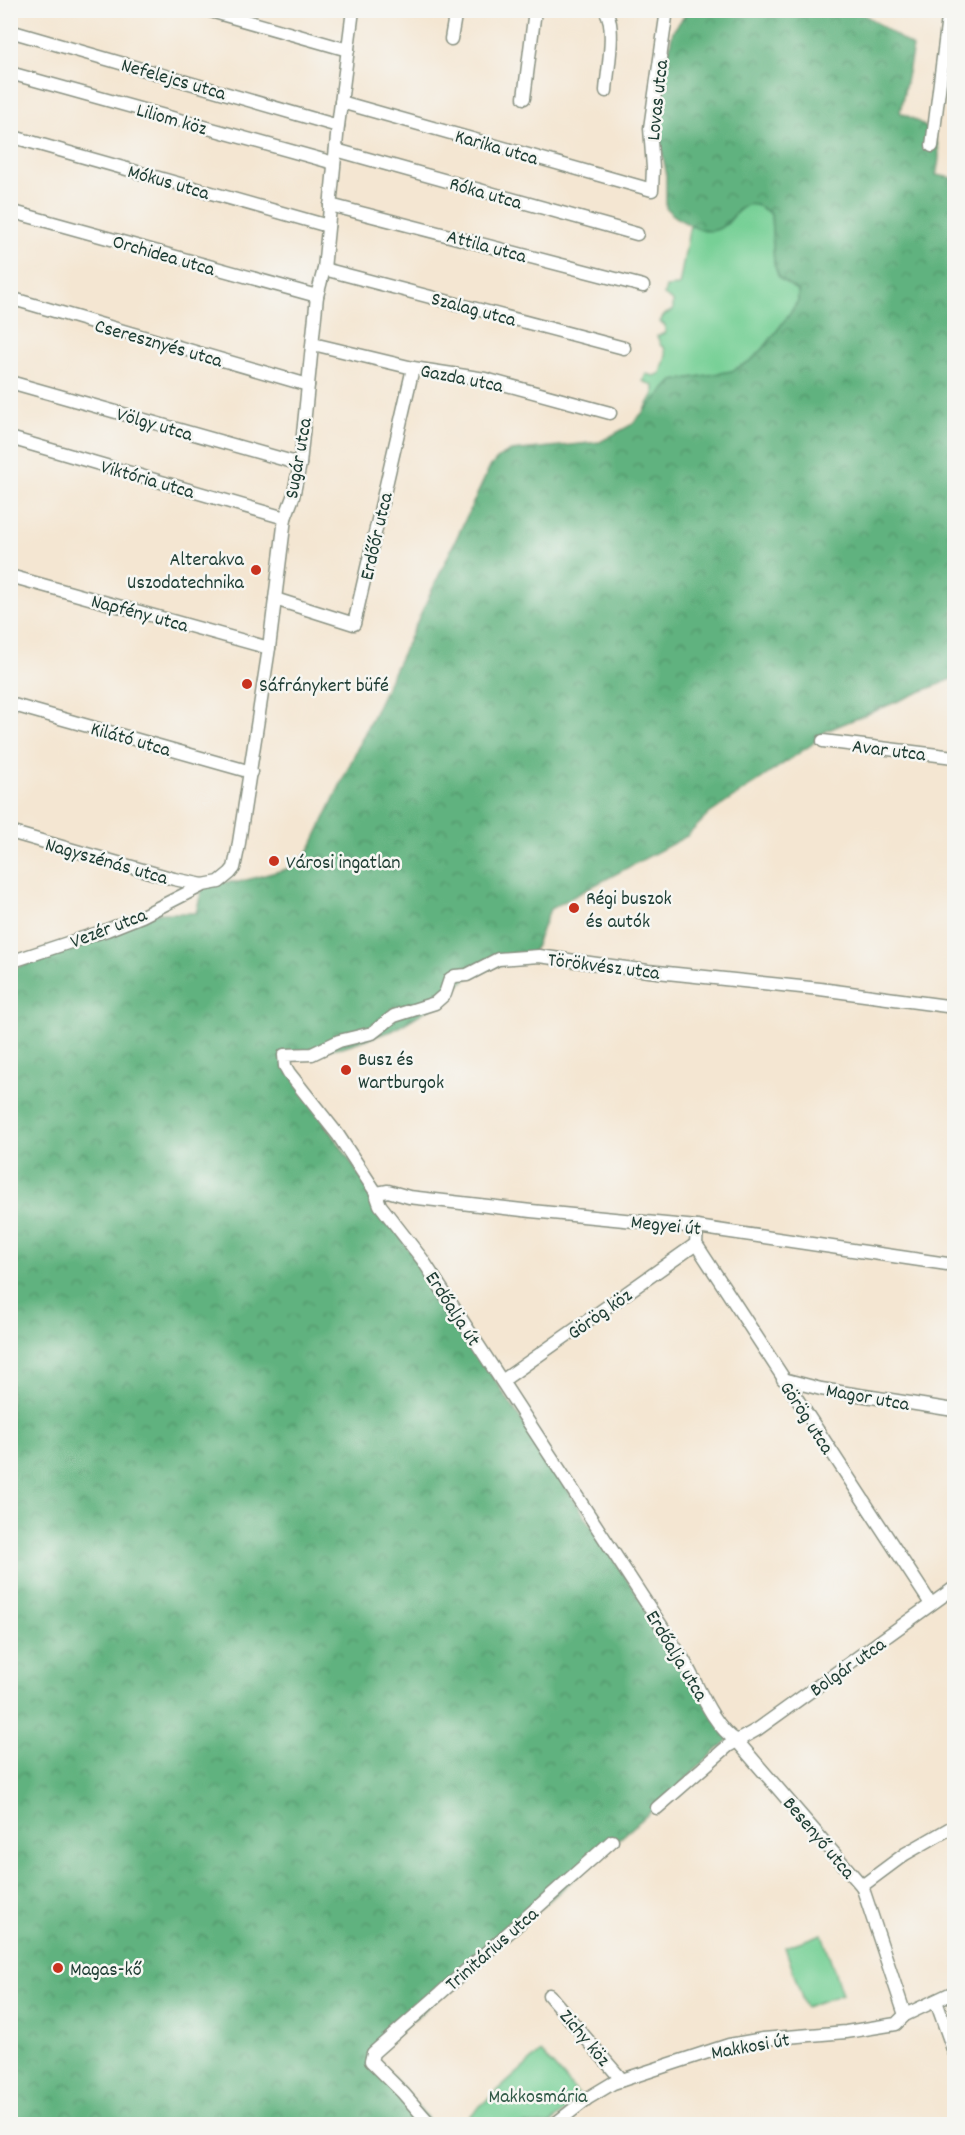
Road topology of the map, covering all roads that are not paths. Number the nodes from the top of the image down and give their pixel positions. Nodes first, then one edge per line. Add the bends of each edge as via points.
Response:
1 (207, 10) edge
2 (353, 10) edge
3 (456, 10) edge
4 (535, 10) edge
5 (605, 10) edge
6 (667, 10) edge
7 (950, 10) edge
8 (10, 31) edge
9 (451, 39) dead end
10 (348, 50) junction
11 (10, 73) edge
12 (606, 91) dead end
13 (524, 98) dead end
14 (341, 102) junction
15 (338, 126) junction
16 (10, 136) edge
17 (932, 146) dead end
18 (335, 157) junction
19 (652, 190) joint
20 (330, 205) junction
21 (10, 211) edge
22 (328, 226) junction
23 (637, 234) dead end
24 (324, 269) junction
25 (643, 286) dead end
26 (317, 296) junction
27 (10, 298) edge
28 (313, 344) junction
29 (624, 348) dead end
30 (413, 368) junction
31 (10, 382) edge
32 (309, 385) junction
33 (610, 413) dead end
34 (10, 438) edge
35 (300, 464) junction
36 (285, 518) junction
37 (10, 576) edge
38 (275, 599) junction
39 (269, 648) junction
40 (10, 704) edge
41 (823, 741) dead end
42 (954, 757) edge
43 (251, 772) junction
44 (10, 832) edge
45 (203, 885) junction
46 (10, 954) edge
47 (24, 958) junction
48 (10, 962) edge
49 (954, 1007) edge
50 (284, 1055) joint
51 (377, 1193) junction
52 (697, 1227) junction
53 (696, 1244) junction
54 (954, 1265) edge
55 (783, 1378) junction
56 (502, 1382) junction
57 (954, 1410) edge
58 (622, 1566) joint
59 (954, 1588) edge
60 (931, 1604) junction
61 (737, 1741) junction
62 (657, 1808) dead end
63 (954, 1826) edge
64 (612, 1841) dead end
65 (861, 1886) junction
66 (954, 1992) edge
67 (549, 1995) dead end
68 (936, 2001) junction
69 (905, 2015) junction
70 (954, 2052) edge
71 (622, 2080) junction
72 (430, 2124) edge
73 (555, 2124) edge

1 - 10 street
2 - 10 street, Sugár utca
3 - 9 street
4 - 13 street
5 - 12 street via 611,29
6 - 19 street, Lovas utca via 650,128
7 - 17 street
8 - 15 street, Nefelejcs utca
10 - 14 street, Sugár utca
11 - 18 street, Liliom köz
14 - 15 street, Sugár utca
14 - 19 street, Karika utca
15 - 18 street, Sugár utca
16 - 22 street, Mókus utca
18 - 20 street, Sugár utca
18 - 23 street, Róka utca
20 - 22 street, Sugár utca
20 - 25 street, Attila utca
21 - 26 street, Orchidea utca
22 - 24 street, Sugár utca
24 - 26 street, Sugár utca
24 - 29 street, Szalag utca
26 - 28 street, Sugár utca
27 - 32 street, Cseresznyés utca
28 - 30 street, Gazda utca
28 - 32 street, Sugár utca
30 - 33 street, Gazda utca via 485,379
30 - 38 street, Erdőőr utca via 354,624
31 - 35 street, Völgy utca
32 - 35 street, Sugár utca
34 - 36 street, Viktória utca
35 - 36 street, Sugár utca via 294,497
36 - 38 street, Sugár utca
37 - 39 street, Napfény utca
38 - 39 street, Sugár utca
39 - 43 street, Sugár utca
40 - 43 street, Kilátó utca
41 - 42 street, Avar utca
43 - 45 street, Sugár utca via 234,868 219,882
44 - 45 street, Nagyszénás utca
45 - 47 street, Vezér utca via 142,916
46 - 47 street
47 - 48 street, Vezér utca
49 - 50 street, Törökvész utca via 539,957 498,959 469,975 453,977 445,994 435,1003 394,1016 372,1033 336,1042 312,1054
50 - 51 street, Erdőalja út via 289,1073
51 - 52 street, Megyei út via 388,1191 409,1197
51 - 56 street, Erdőalja út via 380,1205 422,1259
52 - 53 street
52 - 54 street, Megyei út
53 - 55 street, Görög utca
53 - 56 street, Görög köz
55 - 57 street, Magor utca via 821,1389
55 - 60 street, Görög utca
56 - 58 street, Erdőalja út
58 - 61 street, Erdőalja utca via 683,1659 718,1722
59 - 60 street, Bolgár utca
60 - 61 street, Bolgár utca
61 - 62 street
61 - 65 street, Besenyő utca
63 - 65 street via 905,1854
64 - 72 street, Trinitárius utca via 371,2056 371,2061
65 - 69 street, Besenyő utca
66 - 68 street, Makkosi út
67 - 71 street, Zichy köz
68 - 69 street, Makkosi út
68 - 70 street
69 - 71 street, Makkosi út via 896,2024 729,2045
71 - 73 street, Makkosi út via 593,2095

